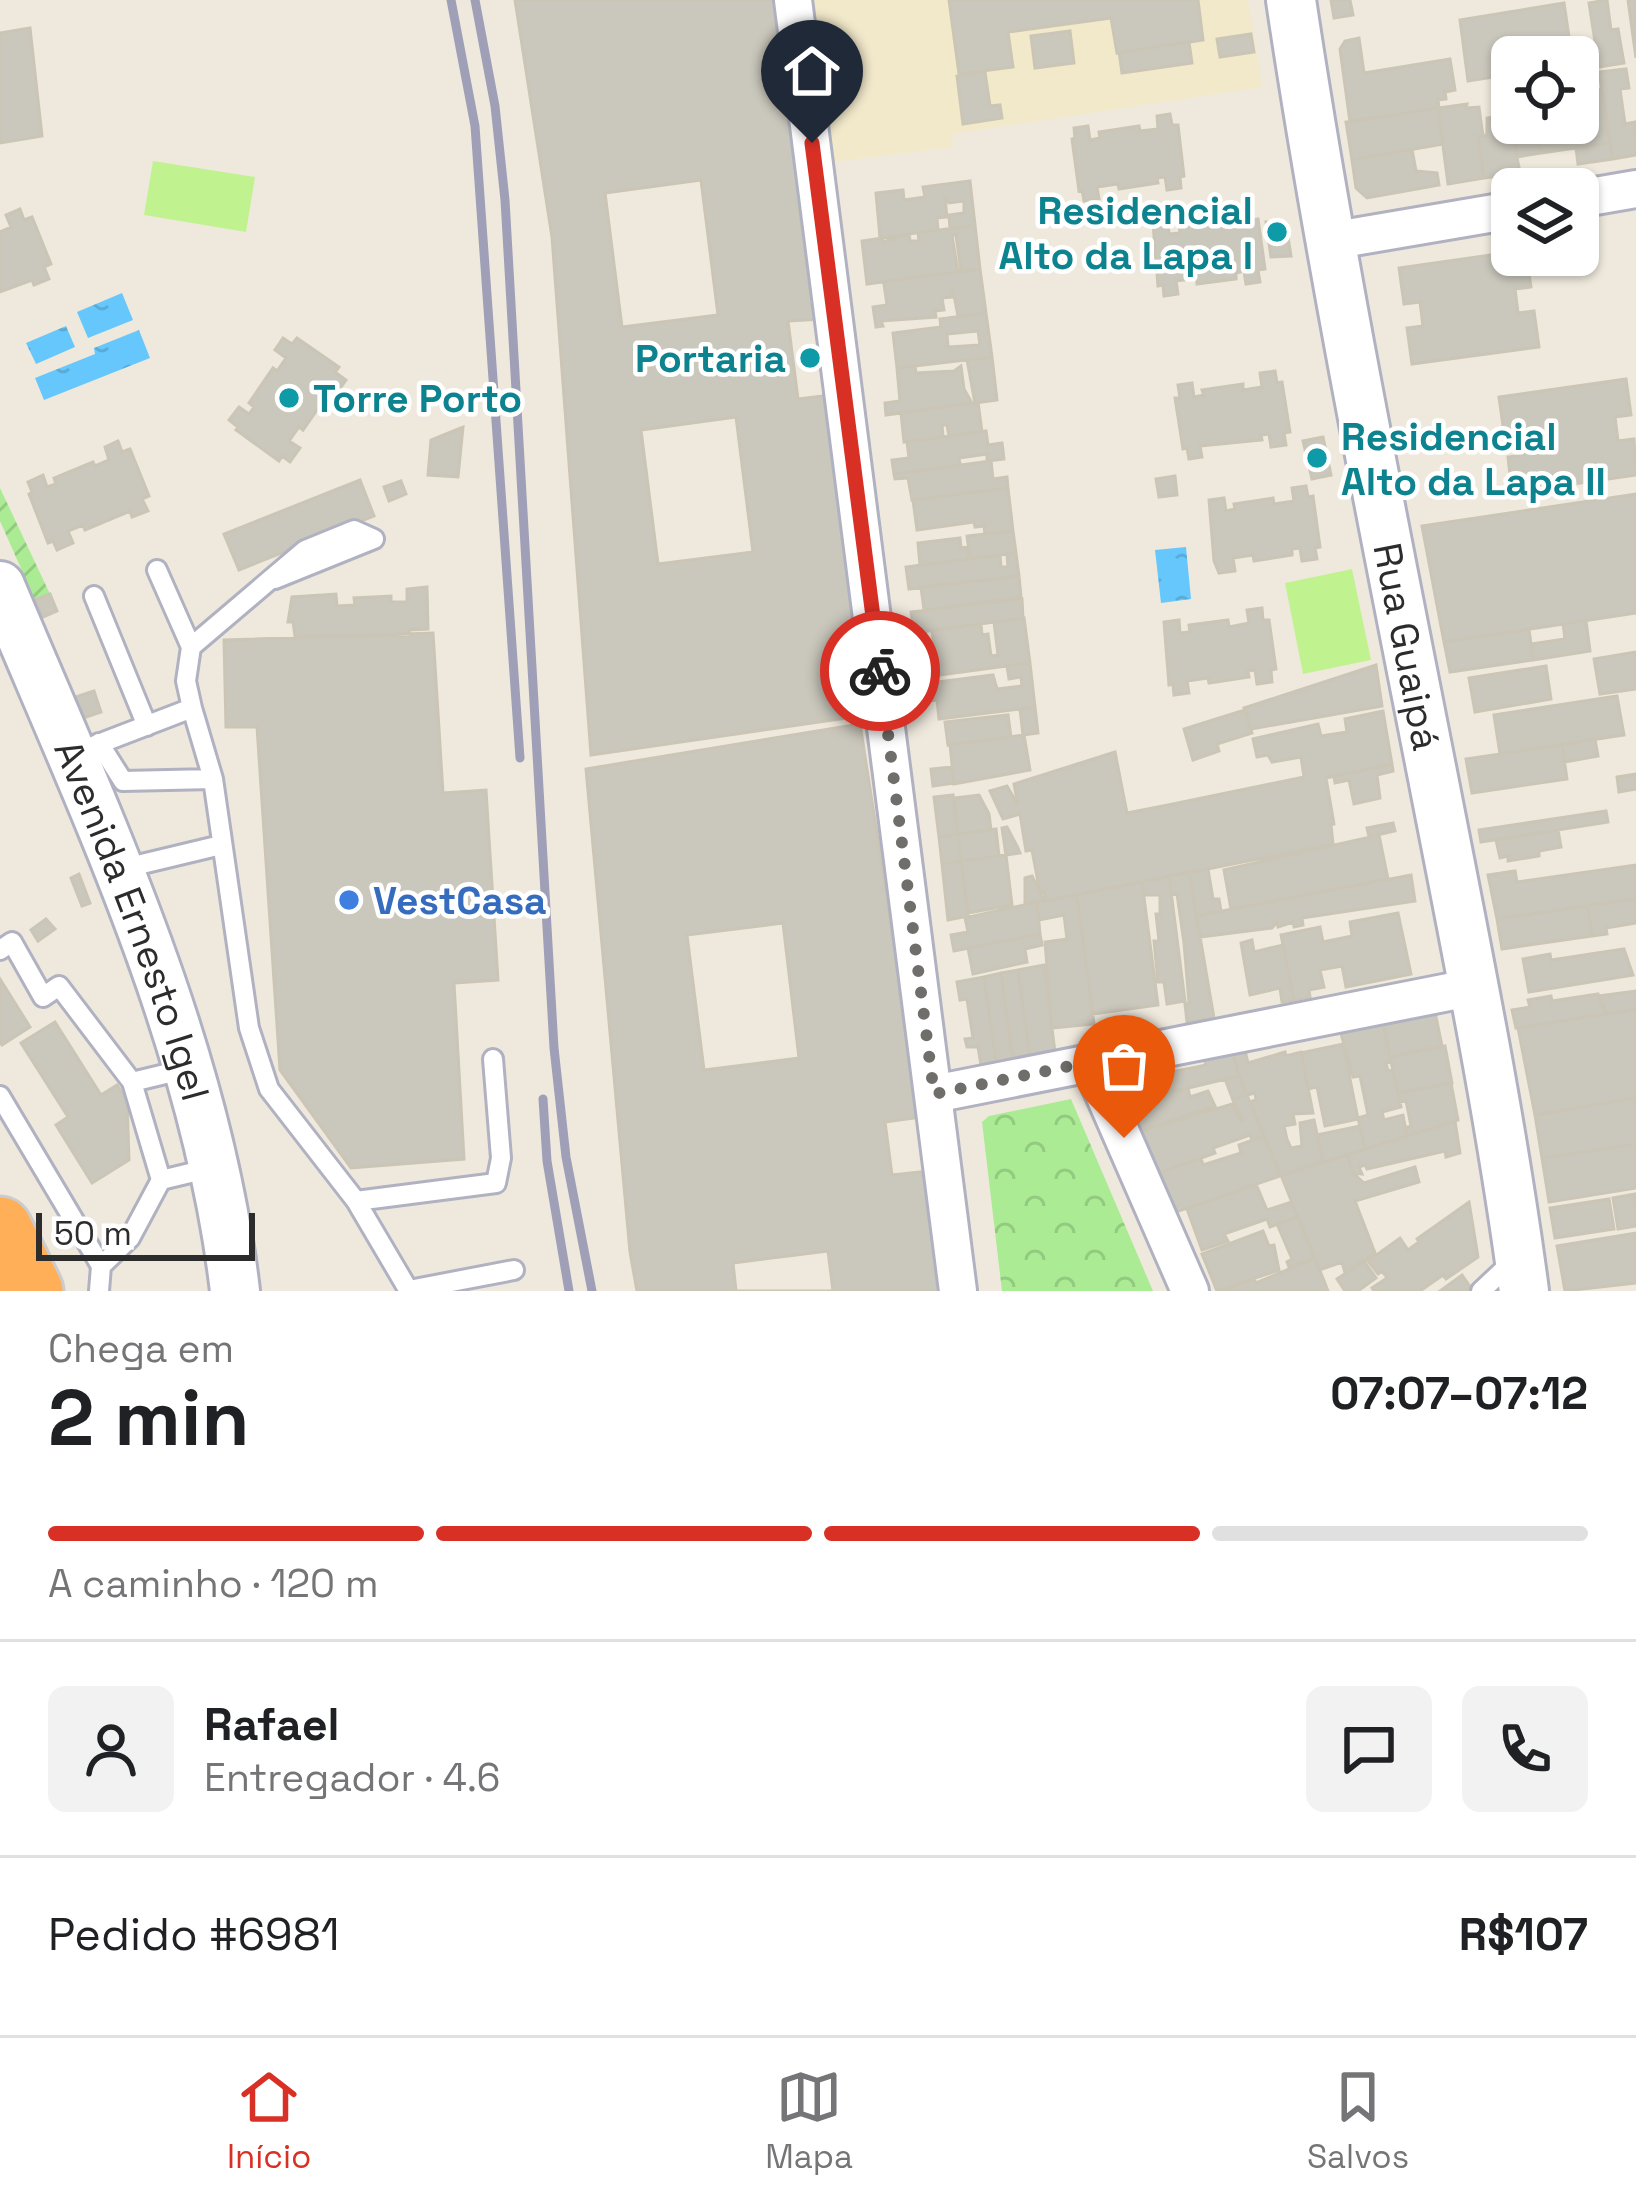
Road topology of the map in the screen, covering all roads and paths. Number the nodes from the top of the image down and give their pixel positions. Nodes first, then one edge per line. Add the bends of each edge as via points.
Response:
1 (793, 0) edge
2 (1292, 0) edge
3 (1636, 189) edge
4 (1599, 195) edge
5 (1491, 214) edge
6 (1330, 241) junction
7 (157, 570) dead end
8 (275, 578) dead end
9 (0, 586) edge
10 (94, 596) dead end
11 (191, 647) junction
12 (192, 708) junction
13 (147, 726) junction
14 (85, 748) junction
15 (213, 779) junction
16 (221, 845) junction
17 (118, 869) junction
18 (0, 950) edge
19 (1474, 987) junction
20 (493, 1059) dead end
21 (1090, 1062) junction
22 (187, 1068) junction
23 (132, 1082) junction
24 (934, 1094) junction
25 (0, 1096) edge
26 (211, 1168) junction
27 (160, 1180) junction
28 (356, 1201) junction
29 (0, 1229) edge
30 (101, 1266) junction
31 (514, 1270) dead end
32 (1522, 1273) edge
33 (228, 1282) edge
34 (31, 1291) edge
35 (99, 1291) edge
36 (409, 1291) edge
37 (958, 1291) edge
38 (1190, 1291) edge
39 (1481, 1291) edge

1 - 24 street
2 - 6 main road, Rua Guaipá
3 - 4 street
5 - 6 street
6 - 19 main road, Rua Guaipá
7 - 11 lane
8 - 11 lane
9 - 14 main road, Avenida Ernesto Igel
10 - 13 lane
11 - 12 lane
12 - 13 lane
12 - 15 lane
13 - 14 lane
14 - 15 lane via 122,781
14 - 17 main road, Avenida Ernesto Igel
15 - 16 lane
16 - 17 lane
16 - 28 lane via 249,1028 268,1089
17 - 22 main road, Avenida Ernesto Igel
18 - 23 lane via 12,942 43,997 59,986
19 - 21 street
19 - 32 main road, Rua Guaipá
20 - 28 lane via 496,1183
21 - 24 street
21 - 38 street
22 - 23 lane
22 - 26 main road, Avenida Ernesto Igel
23 - 27 lane
24 - 37 street
25 - 30 lane
26 - 27 lane
26 - 33 main road, Avenida Ernesto Igel
27 - 30 lane via 130,1238
28 - 36 lane
29 - 34 highway
30 - 35 lane
31 - 36 lane
32 - 39 lane

